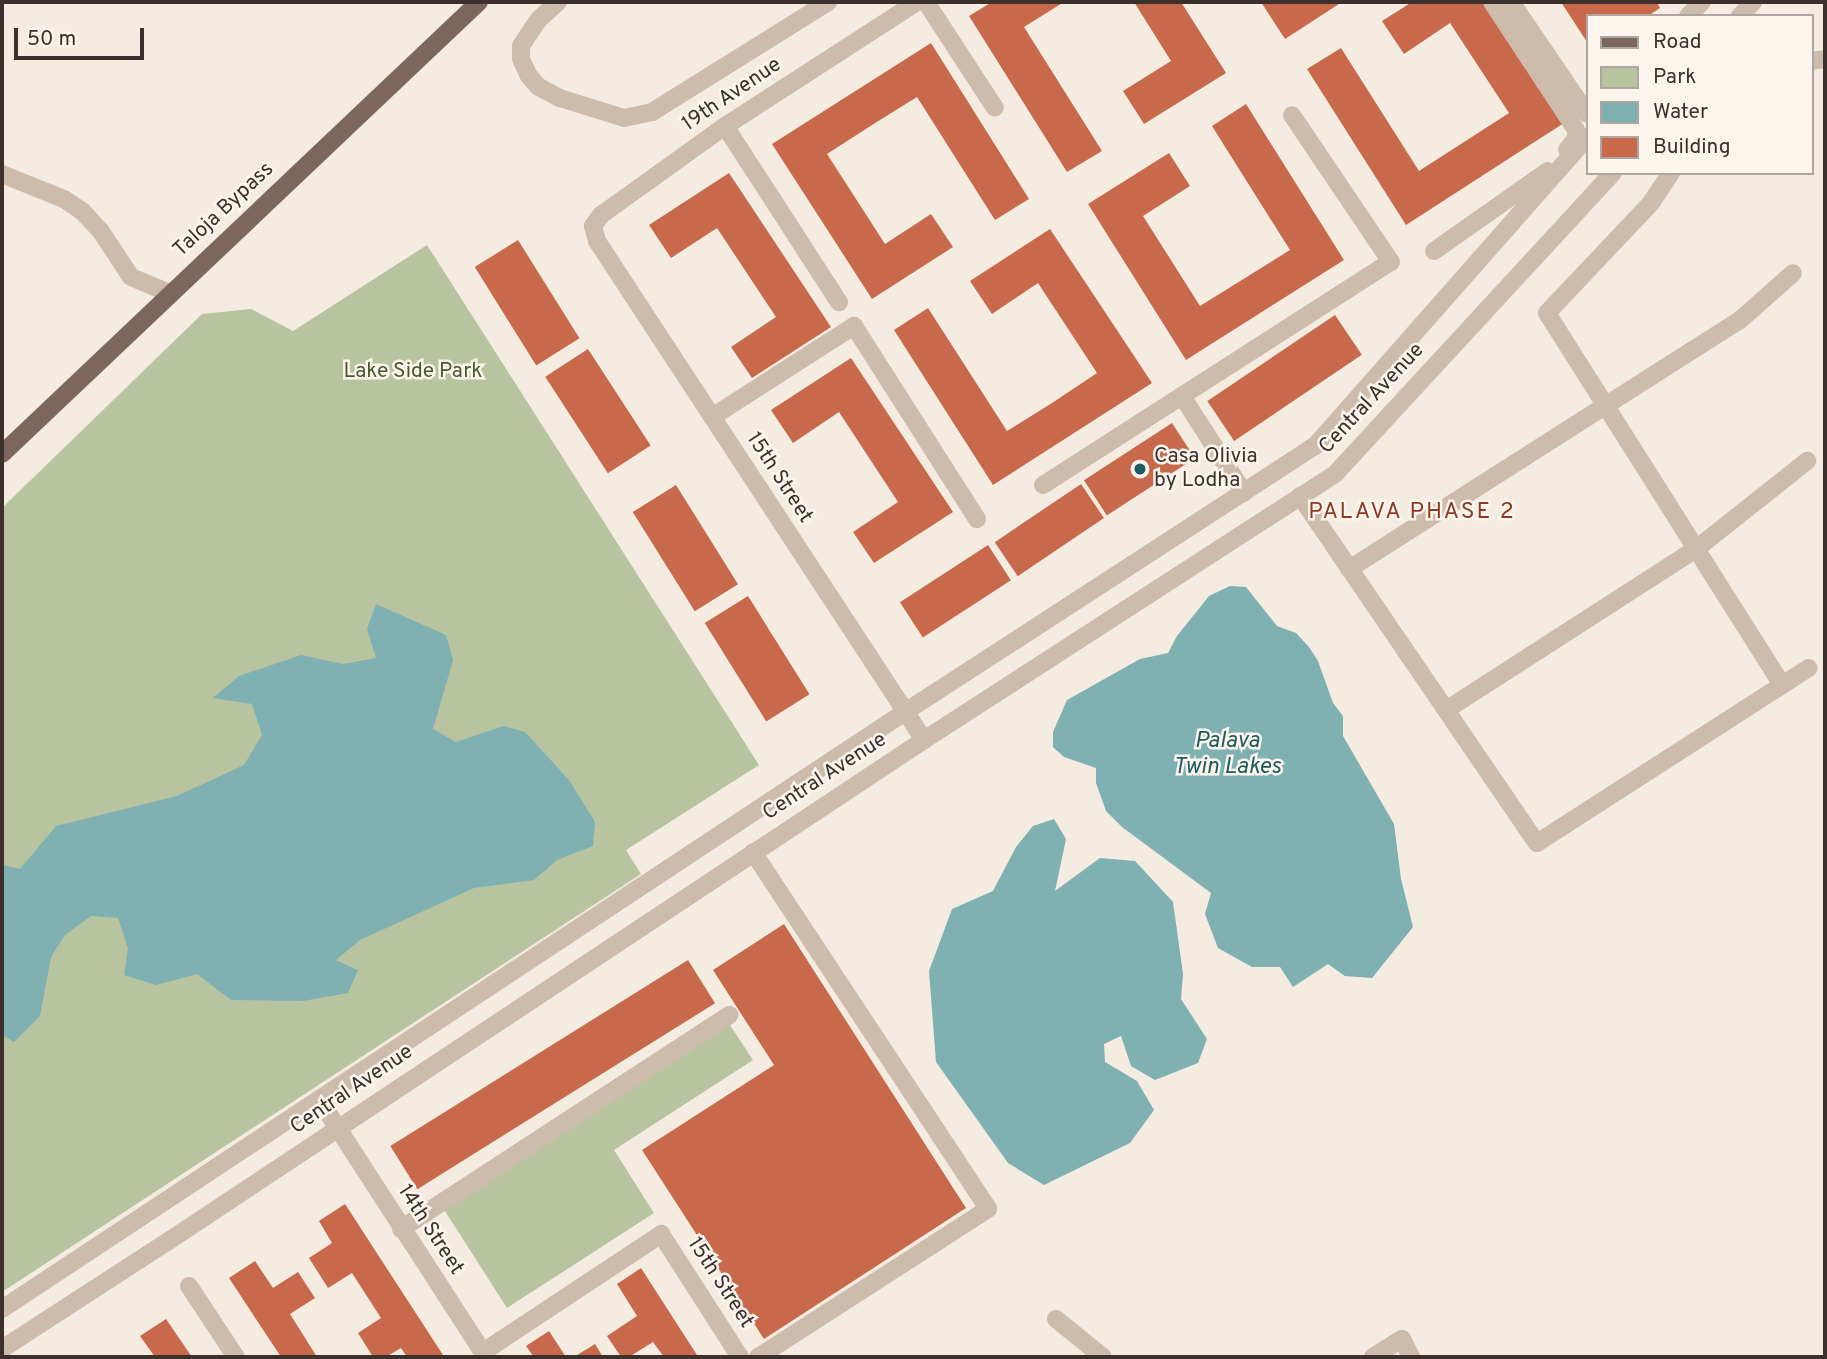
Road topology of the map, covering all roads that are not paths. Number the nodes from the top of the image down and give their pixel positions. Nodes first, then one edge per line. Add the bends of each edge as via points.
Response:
1 (479, 2) edge
2 (558, 2) edge
3 (828, 2) edge
4 (917, 2) edge
5 (926, 2) edge
6 (1492, 2) edge
7 (1511, 2) edge
8 (1755, 2) edge
9 (1742, 14) edge
10 (995, 108) dead end
11 (1586, 113) edge
12 (1292, 115) dead end
13 (725, 126) junction
14 (1586, 138) edge
15 (2, 174) edge
16 (1611, 175) edge
17 (1670, 175) edge
18 (597, 241) joint
19 (1434, 251) dead end
20 (1793, 273) dead end
21 (169, 293) junction
22 (839, 302) dead end
23 (1182, 396) junction
24 (1605, 405) junction
25 (712, 417) junction
26 (2, 454) edge
27 (1807, 461) dead end
28 (1043, 485) dead end
29 (1244, 493) junction
30 (1300, 496) junction
31 (977, 519) dead end
32 (1696, 549) junction
33 (1349, 569) junction
34 (1809, 668) dead end
35 (1782, 685) junction
36 (1446, 710) junction
37 (905, 712) junction
38 (924, 740) junction
39 (753, 852) junction
40 (729, 1015) dead end
41 (319, 1099) junction
42 (337, 1128) junction
43 (401, 1229) junction
44 (189, 1286) dead end
45 (2, 1309) edge
46 (1056, 1319) dead end
47 (2, 1348) edge
48 (484, 1355) edge
49 (2, 1357) edge
50 (236, 1357) edge
51 (740, 1357) edge
52 (758, 1357) edge
53 (1103, 1357) edge
54 (1373, 1357) edge
55 (1411, 1357) edge

1 - 21 main road, Taloja Bypass
2 - 3 street via 539,19 521,46 529,76 560,98 624,118 652,112
4 - 13 street, 19th Avenue
5 - 10 street
6 - 19 street via 1577,137 1549,170
7 - 11 street
8 - 9 street
12 - 23 street via 1391,262
13 - 18 street, 19th Avenue via 601,215 593,226
13 - 22 street
14 - 29 street, Central Avenue via 1315,446
15 - 21 street via 82,211 131,277
16 - 30 street, Central Avenue via 1336,473
17 - 24 street via 1651,203 1547,313
18 - 25 street, 15th Street
20 - 24 street via 1739,321
21 - 26 main road, Taloja Bypass
23 - 28 street
23 - 29 street
24 - 32 street
24 - 33 street
25 - 31 street via 854,326
25 - 37 street, 15th Street
27 - 32 street
29 - 37 street, Central Avenue
30 - 33 street
30 - 38 street, Central Avenue
32 - 35 street
32 - 36 street
33 - 36 street
34 - 35 street
35 - 36 street via 1537,843
37 - 38 street, 15th Street
37 - 41 street, Central Avenue
38 - 39 street, Central Avenue
39 - 42 street, Central Avenue
39 - 52 street via 988,1209
40 - 43 street
41 - 42 street, 14th Street
41 - 45 street, Central Avenue
42 - 43 street, 14th Street
42 - 47 street, Central Avenue
43 - 48 street, 14th Street
44 - 50 street
46 - 53 street
47 - 49 street
48 - 51 street, 15th Street via 661,1234
54 - 55 street via 1402,1339

